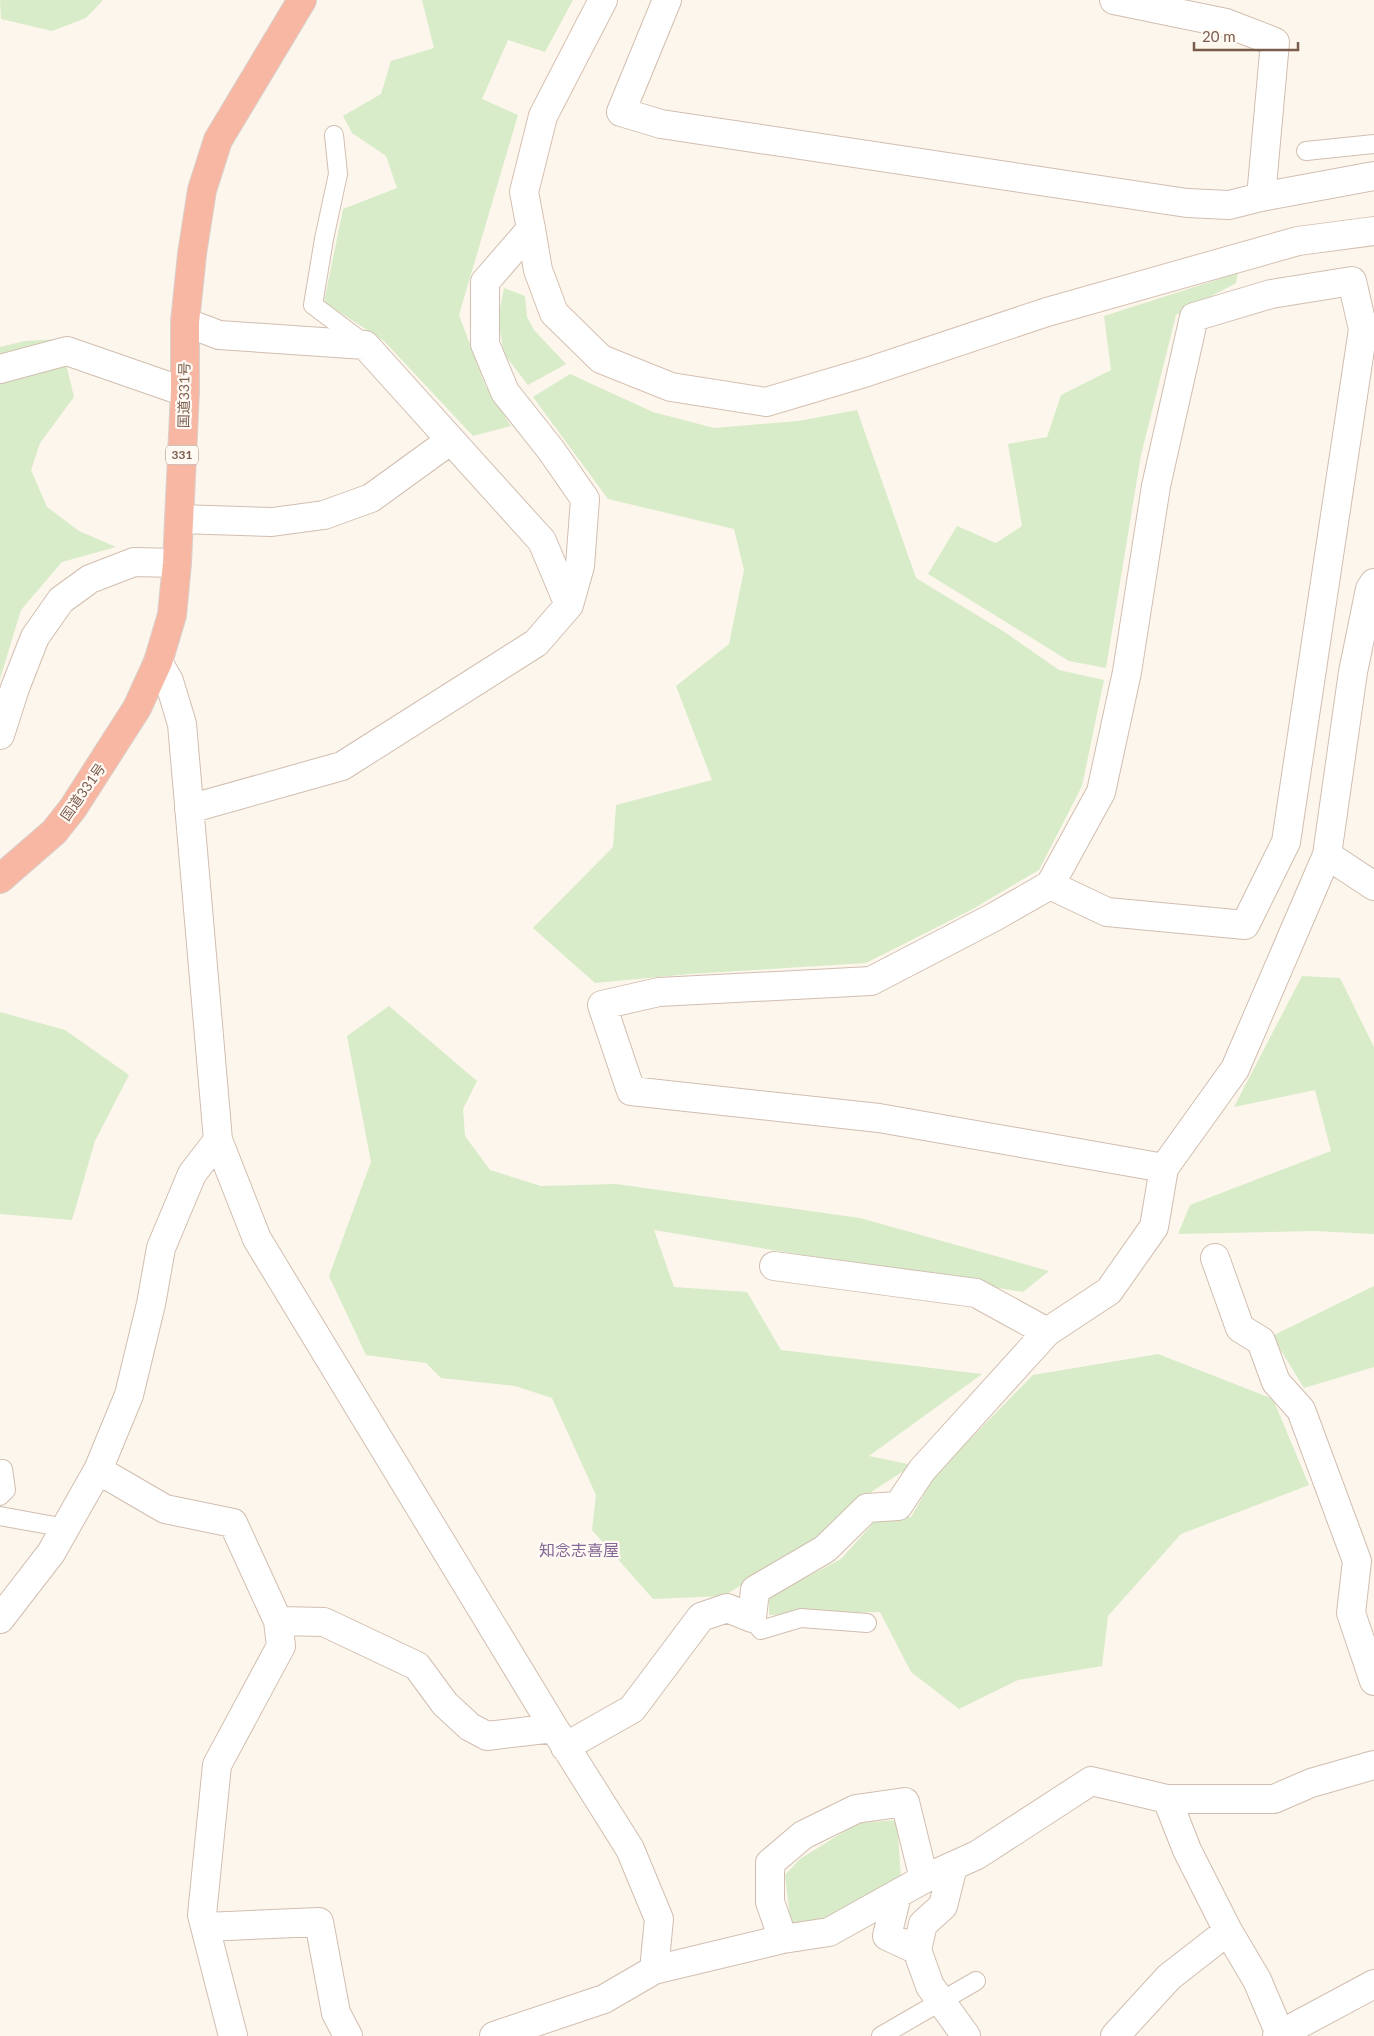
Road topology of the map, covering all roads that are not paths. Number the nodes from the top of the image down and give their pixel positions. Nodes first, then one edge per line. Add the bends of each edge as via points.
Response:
1 (603, 0) edge
2 (667, 0) edge
3 (1114, 0) edge
4 (297, 2) edge
5 (334, 135) dead end
6 (1374, 144) edge
7 (1306, 151) dead end
8 (1374, 176) edge
9 (1261, 197) junction
10 (531, 229) junction
11 (1374, 231) edge
12 (185, 322) junction
13 (1369, 330) edge
14 (365, 344) junction
15 (0, 369) edge
16 (185, 392) junction
17 (451, 440) junction
18 (179, 518) junction
19 (177, 563) junction
20 (1374, 583) edge
21 (569, 605) junction
22 (158, 662) junction
23 (0, 735) edge
24 (189, 809) junction
25 (1327, 855) junction
26 (0, 879) edge
27 (1050, 885) junction
28 (1374, 886) edge
29 (218, 1140) junction
30 (1164, 1168) junction
31 (1216, 1258) dead end
32 (774, 1266) dead end
33 (1047, 1332) junction
34 (3, 1469) dead end
35 (98, 1470) junction
36 (0, 1496) edge
37 (0, 1516) edge
38 (66, 1528) junction
39 (752, 1618) junction
40 (0, 1619) edge
41 (278, 1621) junction
42 (867, 1624) dead end
43 (1374, 1681) edge
44 (559, 1737) junction
45 (1374, 1765) edge
46 (1167, 1798) junction
47 (953, 1866) junction
48 (924, 1879) junction
49 (897, 1895) junction
50 (205, 1927) junction
51 (1228, 1931) junction
52 (783, 1939) junction
53 (917, 1950) junction
54 (654, 1970) junction
55 (976, 1981) dead end
56 (1374, 1984) edge
57 (942, 2001) junction
58 (1279, 2035) edge
59 (233, 2036) edge
60 (348, 2036) edge
61 (494, 2036) edge
62 (881, 2036) edge
63 (966, 2036) edge
64 (1115, 2036) edge

1 - 10 street via 543,116 524,192
2 - 9 street via 621,112 661,124 1187,203 1229,205
3 - 9 street via 1226,23 1275,42
4 - 12 highway, 国道331号 / 331 via 218,140 202,190
5 - 14 lane via 338,174 313,306
6 - 7 lane
8 - 9 street
10 - 11 street via 538,270 554,313 601,359 671,387 766,402 1047,312 1298,241
10 - 21 street via 485,282 485,344 505,392 585,499 580,566
12 - 14 street via 219,335
12 - 16 highway, 国道331号 / 331
13 - 27 street via 1352,281 1270,294 1194,317 1156,486 1127,672 1101,792
13 - 27 street via 1286,842 1245,925 1107,912
14 - 17 street
15 - 16 street via 67,350
16 - 18 highway, 国道331号 / 331
17 - 18 street via 371,498 324,515 272,522
17 - 21 street via 542,541
18 - 19 highway, 国道331号 / 331
19 - 22 highway, 国道331号 / 331 via 172,615
19 - 23 street via 134,562 90,579 61,600 35,637
20 - 25 street via 1370,589 1354,672
21 - 24 street via 536,644 342,766
22 - 24 street via 169,681 182,724
22 - 26 highway, 国道331号 / 331 via 137,708 73,808 54,832
24 - 29 street
25 - 28 street
25 - 30 street via 1235,1069
27 - 30 street via 994,918 871,981 659,992 602,1005 630,1091 879,1118
29 - 35 street via 192,1174 161,1248 129,1395
29 - 44 street via 257,1239
30 - 33 street via 1154,1227 1109,1292
31 - 43 street via 1240,1328 1261,1341 1276,1382 1301,1410 1356,1561 1351,1613
32 - 33 street via 976,1293
33 - 39 street via 922,1470 898,1506 867,1508 825,1549 755,1590
34 - 36 lane via 6,1490
35 - 38 street
35 - 41 street via 165,1509 233,1523
37 - 38 lane
38 - 40 street via 52,1553
39 - 42 lane via 761,1630 801,1618
39 - 44 street via 727,1608 700,1617 632,1709
41 - 44 street via 324,1622 417,1666 445,1704 470,1727 487,1736
41 - 50 street via 281,1646 217,1765 202,1915
44 - 54 street via 630,1848 659,1919
45 - 46 street via 1311,1783 1274,1799
46 - 47 street via 1091,1781 977,1855
46 - 51 street via 1187,1850
47 - 48 street
47 - 53 street via 943,1906 923,1924
48 - 49 street
48 - 52 street via 904,1802 856,1809 803,1835 770,1864 770,1902
49 - 52 street via 829,1932
49 - 53 street via 887,1936
50 - 59 street
50 - 60 street via 319,1922 336,2012
51 - 58 street via 1257,1980
51 - 64 street via 1170,1977
52 - 54 street
53 - 57 street via 930,1986
54 - 61 street via 604,1999
55 - 57 lane
56 - 58 street
57 - 62 lane
57 - 63 street

